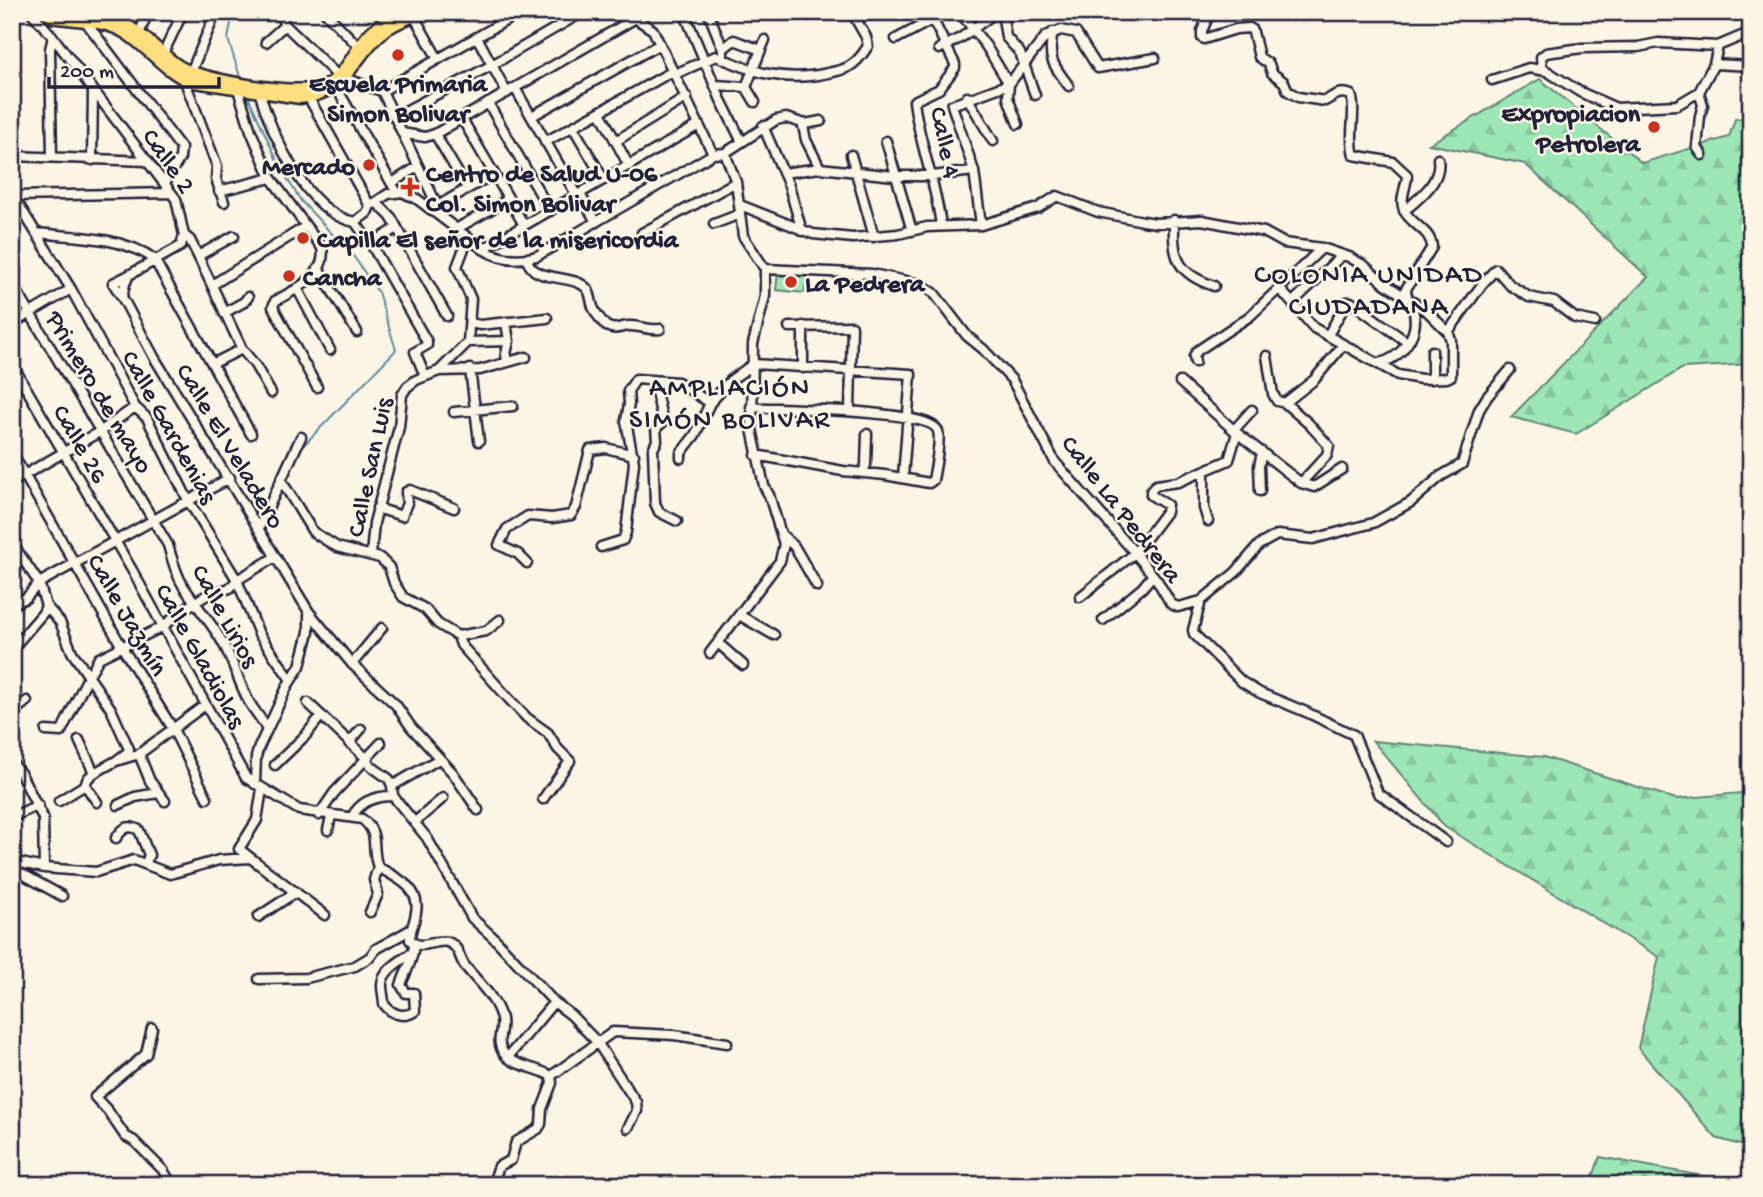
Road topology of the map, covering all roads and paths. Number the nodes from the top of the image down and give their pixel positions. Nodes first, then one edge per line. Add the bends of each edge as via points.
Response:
1 (31, 12) edge
2 (44, 12) edge
3 (148, 12) edge
4 (183, 12) edge
5 (216, 12) edge
6 (279, 12) edge
7 (325, 12) edge
8 (376, 12) edge
9 (521, 12) edge
10 (583, 12) edge
11 (626, 12) edge
12 (684, 12) edge
13 (708, 12) edge
14 (925, 12) edge
15 (947, 12) edge
16 (960, 12) edge
17 (996, 12) edge
18 (1002, 12) edge
19 (1206, 12) edge
20 (414, 14) edge
21 (81, 15) edge
22 (114, 16) edge
23 (854, 16) dead end
24 (392, 17) edge
25 (634, 19) junction
26 (932, 20) junction
27 (285, 25) junction
28 (972, 28) junction
29 (1053, 32) junction
30 (1751, 32) edge
31 (139, 34) junction
32 (53, 37) junction
33 (477, 37) junction
34 (896, 39) dead end
35 (765, 40) dead end
36 (266, 42) dead end
37 (660, 44) junction
38 (1718, 46) junction
39 (359, 47) junction
40 (942, 47) junction
41 (723, 49) junction
42 (761, 50) junction
43 (163, 54) junction
44 (1155, 58) dead end
45 (438, 59) junction
46 (705, 59) junction
47 (723, 59) junction
48 (1023, 64) junction
49 (1713, 64) junction
50 (492, 65) junction
51 (1751, 66) edge
52 (753, 70) junction
53 (1546, 71) junction
54 (674, 72) junction
55 (187, 76) junction
56 (1492, 80) dead end
57 (339, 81) junction
58 (1009, 84) junction
59 (237, 85) junction
60 (716, 85) junction
61 (1069, 86) dead end
62 (747, 88) junction
63 (258, 89) junction
64 (511, 90) junction
65 (382, 91) junction
66 (93, 92) junction
67 (1699, 92) junction
68 (307, 94) junction
69 (1035, 95) dead end
70 (687, 97) junction
71 (967, 97) junction
72 (755, 102) dead end
73 (488, 103) junction
74 (600, 112) junction
75 (532, 116) junction
76 (394, 117) junction
77 (462, 118) junction
78 (821, 121) dead end
79 (805, 124) junction
80 (1018, 124) dead end
81 (699, 125) junction
82 (763, 126) junction
83 (573, 127) junction
84 (402, 133) junction
85 (435, 134) junction
86 (616, 141) junction
87 (886, 141) dead end
88 (993, 141) dead end
89 (545, 142) junction
90 (742, 142) junction
91 (725, 153) junction
92 (713, 155) junction
93 (851, 155) dead end
94 (1702, 155) dead end
95 (12, 156) edge
96 (52, 157) junction
97 (1438, 159) dead end
98 (92, 160) junction
99 (148, 161) junction
100 (629, 166) junction
101 (417, 167) junction
102 (820, 168) junction
103 (974, 171) junction
104 (783, 173) junction
105 (858, 173) junction
106 (493, 174) junction
107 (894, 176) junction
108 (932, 176) junction
109 (271, 178) junction
110 (604, 180) junction
111 (736, 182) junction
112 (165, 183) junction
113 (394, 187) junction
114 (467, 188) junction
115 (219, 191) junction
116 (171, 193) junction
117 (13, 195) edge
118 (579, 195) junction
119 (507, 200) junction
120 (224, 202) dead end
121 (373, 204) junction
122 (435, 209) junction
123 (740, 209) junction
124 (550, 211) junction
125 (1404, 211) junction
126 (1174, 220) junction
127 (355, 222) junction
128 (596, 222) junction
129 (714, 224) dead end
130 (524, 225) junction
131 (981, 225) junction
132 (941, 226) junction
133 (305, 227) junction
134 (397, 228) junction
135 (456, 229) junction
136 (912, 230) junction
137 (802, 231) junction
138 (36, 233) junction
139 (642, 233) dead end
140 (184, 235) junction
141 (234, 236) dead end
142 (874, 237) junction
143 (468, 238) junction
144 (371, 244) junction
145 (1322, 248) junction
146 (483, 249) junction
147 (1342, 255) junction
148 (198, 256) junction
149 (154, 259) junction
150 (527, 259) junction
151 (318, 268) junction
152 (765, 269) junction
153 (130, 275) junction
154 (12, 283) edge
155 (212, 285) junction
156 (1213, 286) dead end
157 (297, 288) junction
158 (1279, 288) junction
159 (71, 289) junction
160 (1406, 296) junction
161 (122, 297) junction
162 (248, 297) dead end
163 (1293, 302) junction
164 (224, 313) junction
165 (31, 314) junction
166 (447, 316) dead end
167 (547, 318) dead end
168 (17, 321) dead end
169 (506, 322) junction
170 (470, 323) junction
171 (1595, 323) dead end
172 (803, 326) junction
173 (789, 327) dead end
174 (660, 329) dead end
175 (357, 332) dead end
176 (1448, 332) junction
177 (1328, 335) junction
178 (509, 341) junction
179 (468, 342) junction
180 (1407, 342) junction
181 (1343, 345) junction
182 (242, 349) junction
183 (330, 350) dead end
184 (1432, 351) dead end
185 (1267, 356) dead end
186 (526, 357) dead end
187 (507, 362) junction
188 (1195, 362) dead end
189 (1380, 363) junction
190 (12, 364) edge
191 (212, 364) junction
192 (753, 364) junction
193 (803, 368) junction
194 (470, 369) junction
195 (850, 369) junction
196 (1510, 370) dead end
197 (439, 371) junction
198 (425, 376) junction
199 (1432, 379) junction
200 (664, 381) junction
201 (1180, 382) dead end
202 (317, 387) dead end
203 (271, 393) dead end
204 (710, 403) junction
205 (1285, 403) junction
206 (513, 406) dead end
207 (135, 407) junction
208 (751, 407) junction
209 (476, 410) junction
210 (1252, 410) dead end
211 (849, 411) junction
212 (454, 412) dead end
213 (906, 418) junction
214 (101, 431) junction
215 (1236, 432) junction
216 (251, 433) dead end
217 (867, 435) dead end
218 (301, 437) dead end
219 (479, 441) dead end
220 (62, 452) junction
221 (1262, 452) junction
222 (12, 453) edge
223 (634, 455) junction
224 (756, 455) junction
225 (681, 458) dead end
226 (1342, 469) dead end
227 (1204, 471) junction
228 (863, 472) junction
229 (25, 475) junction
230 (903, 477) junction
231 (230, 478) junction
232 (281, 480) junction
233 (12, 482) edge
234 (1301, 484) junction
235 (1260, 491) dead end
236 (188, 500) junction
237 (377, 508) junction
238 (454, 508) dead end
239 (152, 520) junction
240 (677, 521) dead end
241 (1208, 521) dead end
242 (258, 528) junction
243 (781, 534) junction
244 (12, 543) edge
245 (116, 543) junction
246 (601, 547) dead end
247 (1135, 552) junction
248 (371, 555) junction
249 (275, 557) junction
250 (527, 563) dead end
251 (75, 564) junction
252 (1153, 575) junction
253 (237, 580) junction
254 (40, 583) junction
255 (817, 586) dead end
256 (1080, 597) dead end
257 (196, 601) junction
258 (1201, 601) junction
259 (12, 604) edge
260 (46, 606) junction
261 (309, 612) junction
262 (739, 615) junction
263 (500, 620) dead end
264 (1103, 620) dead end
265 (162, 627) junction
266 (382, 628) dead end
267 (774, 635) dead end
268 (458, 636) junction
269 (718, 643) junction
270 (122, 647) junction
271 (12, 649) edge
272 (710, 653) dead end
273 (352, 664) junction
274 (743, 665) dead end
275 (89, 675) junction
276 (291, 680) junction
277 (27, 701) dead end
278 (308, 703) dead end
279 (205, 705) junction
280 (12, 713) edge
281 (321, 716) junction
282 (173, 729) junction
283 (361, 729) dead end
284 (267, 730) junction
285 (46, 731) dead end
286 (79, 740) dead end
287 (349, 743) junction
288 (382, 743) dead end
289 (139, 754) junction
290 (439, 759) junction
291 (366, 760) junction
292 (116, 761) junction
293 (12, 763) edge
294 (275, 765) dead end
295 (94, 773) junction
296 (85, 785) junction
297 (392, 786) junction
298 (259, 787) junction
299 (158, 793) junction
300 (393, 796) junction
301 (443, 797) dead end
302 (206, 798) dead end
303 (543, 799) dead end
304 (59, 801) dead end
305 (164, 801) dead end
306 (97, 802) dead end
307 (37, 805) junction
308 (118, 805) dead end
309 (478, 810) dead end
310 (319, 815) junction
311 (331, 816) junction
312 (12, 817) edge
313 (352, 817) junction
314 (415, 822) junction
315 (328, 830) dead end
316 (116, 838) dead end
317 (1446, 842) dead end
318 (250, 858) junction
319 (12, 861) edge
320 (146, 863) junction
321 (378, 867) junction
322 (21, 868) junction
323 (44, 868) junction
324 (12, 881) edge
325 (296, 892) junction
326 (62, 896) dead end
327 (370, 912) dead end
328 (325, 915) dead end
329 (258, 917) dead end
330 (410, 930) junction
331 (414, 948) junction
332 (259, 979) dead end
333 (554, 1002) junction
334 (152, 1028) dead end
335 (597, 1042) junction
336 (727, 1043) dead end
337 (508, 1057) junction
338 (551, 1076) junction
339 (628, 1128) dead end
340 (497, 1182) edge
341 (172, 1185) edge

1 - 32 street, Calle 2
2 - 21 main road via 52,18
3 - 31 street
4 - 43 street
5 - 55 street
6 - 27 street
7 - 39 street
8 - 24 street
9 - 33 street
10 - 50 street
11 - 25 street
12 - 46 street
13 - 41 street
14 - 26 street, Calle 4
15 - 26 street
16 - 28 street
17 - 28 street
18 - 48 street via 1006,37
19 - 125 street via 1202,38 1250,28 1259,57 1298,97 1325,101 1333,95 1350,95 1353,152 1358,157 1393,162 1405,172
20 - 24 main road
20 - 45 street
20 - 57 main road via 384,31
21 - 22 main road
21 - 55 main road via 126,33
21 - 112 street via 181,148
22 - 31 main road
23 - 52 street via 868,46 857,62 842,71 783,78
24 - 39 main road
25 - 37 street via 653,30
25 - 64 street
26 - 34 street
26 - 40 street, Calle 4
27 - 36 street
27 - 57 street
28 - 40 street
28 - 58 street
29 - 44 street via 1076,33 1098,68
29 - 48 street
29 - 61 street via 1051,63
30 - 38 street
31 - 43 main road
32 - 66 street, Calle 2
32 - 96 street
33 - 45 street
33 - 50 street
35 - 42 street
37 - 54 street
37 - 75 street
38 - 49 street
38 - 53 street via 1658,43 1546,53 1541,57
39 - 57 main road
40 - 108 street, Calle 4 via 955,68 939,89 914,101
41 - 42 street via 734,40
41 - 47 street
42 - 52 street
43 - 55 main road
45 - 65 street
46 - 47 street
46 - 54 street
46 - 60 street
47 - 52 street
48 - 58 street
48 - 69 street
49 - 51 street
49 - 67 street
50 - 64 street
50 - 76 street
52 - 62 street
53 - 56 street via 1529,68
53 - 67 street via 1616,108 1677,105
54 - 70 street
54 - 74 street
55 - 59 main road
55 - 115 street via 217,166
57 - 65 street
57 - 68 main road
57 - 113 street
58 - 71 street
58 - 80 street via 1008,98
59 - 63 main road
59 - 109 street
60 - 62 street
60 - 90 street
62 - 72 street
63 - 68 main road
63 - 127 street via 298,180 334,214
64 - 73 street
64 - 75 street
65 - 76 street
66 - 98 street
66 - 99 street, Calle 2
67 - 94 street via 1703,105 1697,147
68 - 121 street
70 - 81 street
70 - 86 street
71 - 88 street
71 - 103 street via 952,105
73 - 77 street
73 - 124 street
74 - 83 street
74 - 86 street
75 - 89 street
76 - 84 street
77 - 85 street
77 - 106 street
78 - 79 street
79 - 82 street via 782,118
79 - 102 street via 806,140
81 - 92 street
81 - 100 street
82 - 90 street
82 - 104 street
83 - 89 street
83 - 110 street
84 - 85 street
84 - 101 street
85 - 114 street
86 - 100 street
87 - 107 street
89 - 118 street
90 - 91 street
91 - 92 street
91 - 111 street
92 - 128 street
93 - 105 street
95 - 96 street
96 - 98 street
97 - 125 street via 1436,179
98 - 99 street
99 - 112 street, Calle 2
100 - 110 street
101 - 113 street
101 - 122 street
102 - 104 street
102 - 105 street
103 - 108 street
103 - 131 street
104 - 137 street
105 - 107 street
105 - 142 street
106 - 114 street
106 - 119 street
107 - 108 street
107 - 136 street
108 - 132 street, Calle 4
109 - 115 street
109 - 133 street
110 - 118 street
111 - 123 street
111 - 139 street
112 - 116 street, Calle 2
113 - 121 street
113 - 122 street
114 - 122 street
115 - 120 street
116 - 117 street
116 - 140 street, Calle 2 via 180,208
117 - 138 street, Calle Gardenias
118 - 124 street
118 - 128 street
119 - 130 street
119 - 135 street
121 - 127 street
121 - 134 street via 383,208
122 - 135 street
123 - 129 street
123 - 137 street
123 - 152 street via 743,236
124 - 130 street
125 - 160 street via 1432,239
126 - 131 street via 1132,219 1057,196 1038,208
126 - 145 street via 1202,220 1265,232 1284,243
126 - 156 street via 1173,245 1181,268
127 - 144 street
128 - 150 street
130 - 146 street
131 - 132 street
132 - 136 street
133 - 151 street via 322,248 324,256
133 - 155 street
134 - 144 street
134 - 166 street
135 - 143 street
136 - 142 street
137 - 142 street via 830,237
138 - 149 street via 110,242
138 - 159 street, Calle Gardenias
140 - 148 street, Calle 2
140 - 149 street via 181,246
141 - 148 street
143 - 146 street
143 - 170 street via 457,267 471,299
144 - 198 street via 428,344 415,352
145 - 147 street
145 - 158 street
146 - 150 street via 504,259
147 - 160 street
147 - 163 street
148 - 155 street, Calle 2
149 - 153 street
149 - 191 street
150 - 174 street via 535,271 581,284 590,292 592,306 606,326
151 - 157 street via 310,281
151 - 175 street
152 - 192 street
152 - 247 street, Calle La Pedrera via 872,274 921,284 934,293 955,322 1012,380 1062,471
153 - 161 street
153 - 161 street, Calle El Veladero via 113,283
154 - 165 street, Primero de mayo
155 - 164 street, Calle 2
157 - 183 street
157 - 202 street via 273,304
158 - 163 street
158 - 188 street via 1250,316 1197,351
159 - 165 street
159 - 207 street, Calle Gardenias
160 - 176 street
160 - 180 street via 1414,321
161 - 231 street, Calle El Veladero
162 - 164 street
163 - 177 street via 1314,328
164 - 182 street, Calle 2
165 - 168 street
165 - 214 street, Primero de mayo
167 - 169 street
169 - 170 street
169 - 178 street
170 - 179 street
171 - 176 street via 1575,318 1554,302 1529,298 1496,269
172 - 173 street
172 - 193 street
172 - 195 street via 852,326
176 - 199 street via 1451,376
177 - 180 street via 1350,302
177 - 181 street
178 - 179 street
178 - 187 street
179 - 197 street
180 - 189 street via 1399,355
181 - 189 street
181 - 205 street via 1314,380
182 - 191 street
182 - 203 street, Calle 2
184 - 199 street
185 - 205 street via 1273,394
186 - 187 street, Calle San Luis
187 - 194 street, Calle San Luis
189 - 199 street via 1409,380
190 - 220 street, Calle 26
191 - 216 street
192 - 193 street
192 - 204 street
192 - 208 street
193 - 195 street
194 - 197 street, Calle San Luis
194 - 209 street
195 - 211 street
195 - 213 street via 911,374
196 - 258 street via 1479,410 1458,468 1373,523 1313,539 1277,535 1259,545
197 - 198 street, Calle San Luis
198 - 237 street, Calle San Luis via 410,383 402,395 399,427
200 - 204 street via 678,383
200 - 223 street via 636,379 628,391 626,421
200 - 240 street via 656,392 663,422 656,428 653,449 655,503 659,512
201 - 215 street
204 - 225 street
205 - 234 street via 1329,446
206 - 209 street
207 - 214 street
207 - 236 street, Calle Gardenias via 147,418
208 - 211 street
208 - 224 street
209 - 212 street
209 - 219 street
210 - 215 street
211 - 213 street
213 - 230 street
213 - 230 street via 923,420 939,434 931,482
214 - 220 street
214 - 239 street, Primero de mayo
215 - 221 street
215 - 227 street via 1229,460
217 - 228 street
218 - 232 street
220 - 229 street
220 - 245 street, Calle 26
221 - 234 street
221 - 235 street
222 - 229 street, Calle Jazmín
223 - 246 street via 626,532 623,540
223 - 250 street via 606,448 590,450 571,515 528,516 507,529 499,545
224 - 228 street
224 - 243 street
226 - 234 street via 1314,487
227 - 241 street
227 - 247 street via 1153,487 1151,495 1167,508
228 - 230 street
229 - 233 street
229 - 251 street, Calle Jazmín
231 - 236 street
231 - 242 street, Calle El Veladero
232 - 242 street
232 - 248 street via 318,537
236 - 239 street
236 - 253 street, Calle Gardenias
237 - 238 street via 402,516 410,490
237 - 248 street, Calle San Luis
239 - 245 street
239 - 257 street, Calle Lirios via 168,545 185,590
242 - 249 street, Calle El Veladero
243 - 255 street via 794,546
243 - 262 street via 784,553 780,561
244 - 254 street
245 - 251 street
245 - 265 street, Calle Gladiolas
247 - 252 street, Calle La Pedrera
247 - 256 street
248 - 268 street via 389,566 403,597
249 - 253 street
249 - 261 street, Calle El Veladero
251 - 254 street
251 - 270 street, Calle Jazmín
252 - 258 street, Calle La Pedrera via 1174,607
252 - 264 street
253 - 257 street via 230,588
253 - 276 street, Calle Gardenias via 260,634
254 - 259 street
254 - 260 street
257 - 265 street
257 - 284 street, Calle Lirios via 221,639
258 - 317 street via 1194,634 1236,679 1354,735 1378,793
260 - 271 street
260 - 275 street
261 - 273 street, Calle El Veladero
261 - 276 street via 306,647
262 - 267 street
262 - 269 street
263 - 268 street via 486,631
265 - 270 street
265 - 279 street, Calle Gladiolas
266 - 273 street
268 - 303 street via 509,699 548,733 570,761
269 - 272 street
269 - 274 street
270 - 275 street via 99,658
270 - 282 street, Calle Jazmín
273 - 290 street, Calle El Veladero via 396,705
275 - 285 street via 61,732
275 - 292 street via 111,709 128,749
276 - 284 street
277 - 280 street
278 - 281 street
279 - 282 street
279 - 298 street, Calle Gladiolas via 246,778
281 - 287 street
281 - 294 street
282 - 289 street
282 - 302 street, Calle Jazmín
283 - 287 street
284 - 298 street via 257,752
286 - 295 street
287 - 291 street
288 - 291 street
289 - 292 street
289 - 299 street
290 - 297 street
290 - 309 street, Calle El Veladero
291 - 297 street
291 - 310 street
292 - 295 street
293 - 307 street
295 - 296 street
296 - 304 street
296 - 306 street
297 - 300 street
298 - 310 street via 299,810
298 - 318 street via 257,820 239,849
299 - 305 street
299 - 308 street
300 - 313 street via 366,801
300 - 314 street
301 - 314 street
307 - 312 street
307 - 323 street via 43,818
310 - 311 street
311 - 313 street
311 - 315 street
313 - 321 street via 370,825
314 - 333 street via 472,918
316 - 320 street via 123,829 139,830 149,850
318 - 320 street via 219,860 174,873
318 - 325 street
319 - 322 street
320 - 323 street via 134,860 96,872
321 - 327 street via 374,880 377,894
321 - 330 street via 415,894 417,910
322 - 323 street via 30,863
322 - 324 street
322 - 326 street
325 - 328 street
325 - 329 street
330 - 331 street
330 - 332 street via 355,966 306,978
331 - 331 street via 386,973 382,985 389,1011 410,1015 415,1011 414,993 406,993 401,985
331 - 337 street via 446,941 453,944 500,1013 499,1044
333 - 335 street
333 - 337 street
334 - 341 street via 146,1054 95,1097
335 - 336 street via 613,1032
335 - 338 street
335 - 339 street via 636,1102 637,1111
337 - 338 street
338 - 340 street via 541,1124 516,1142 511,1160 499,1166

